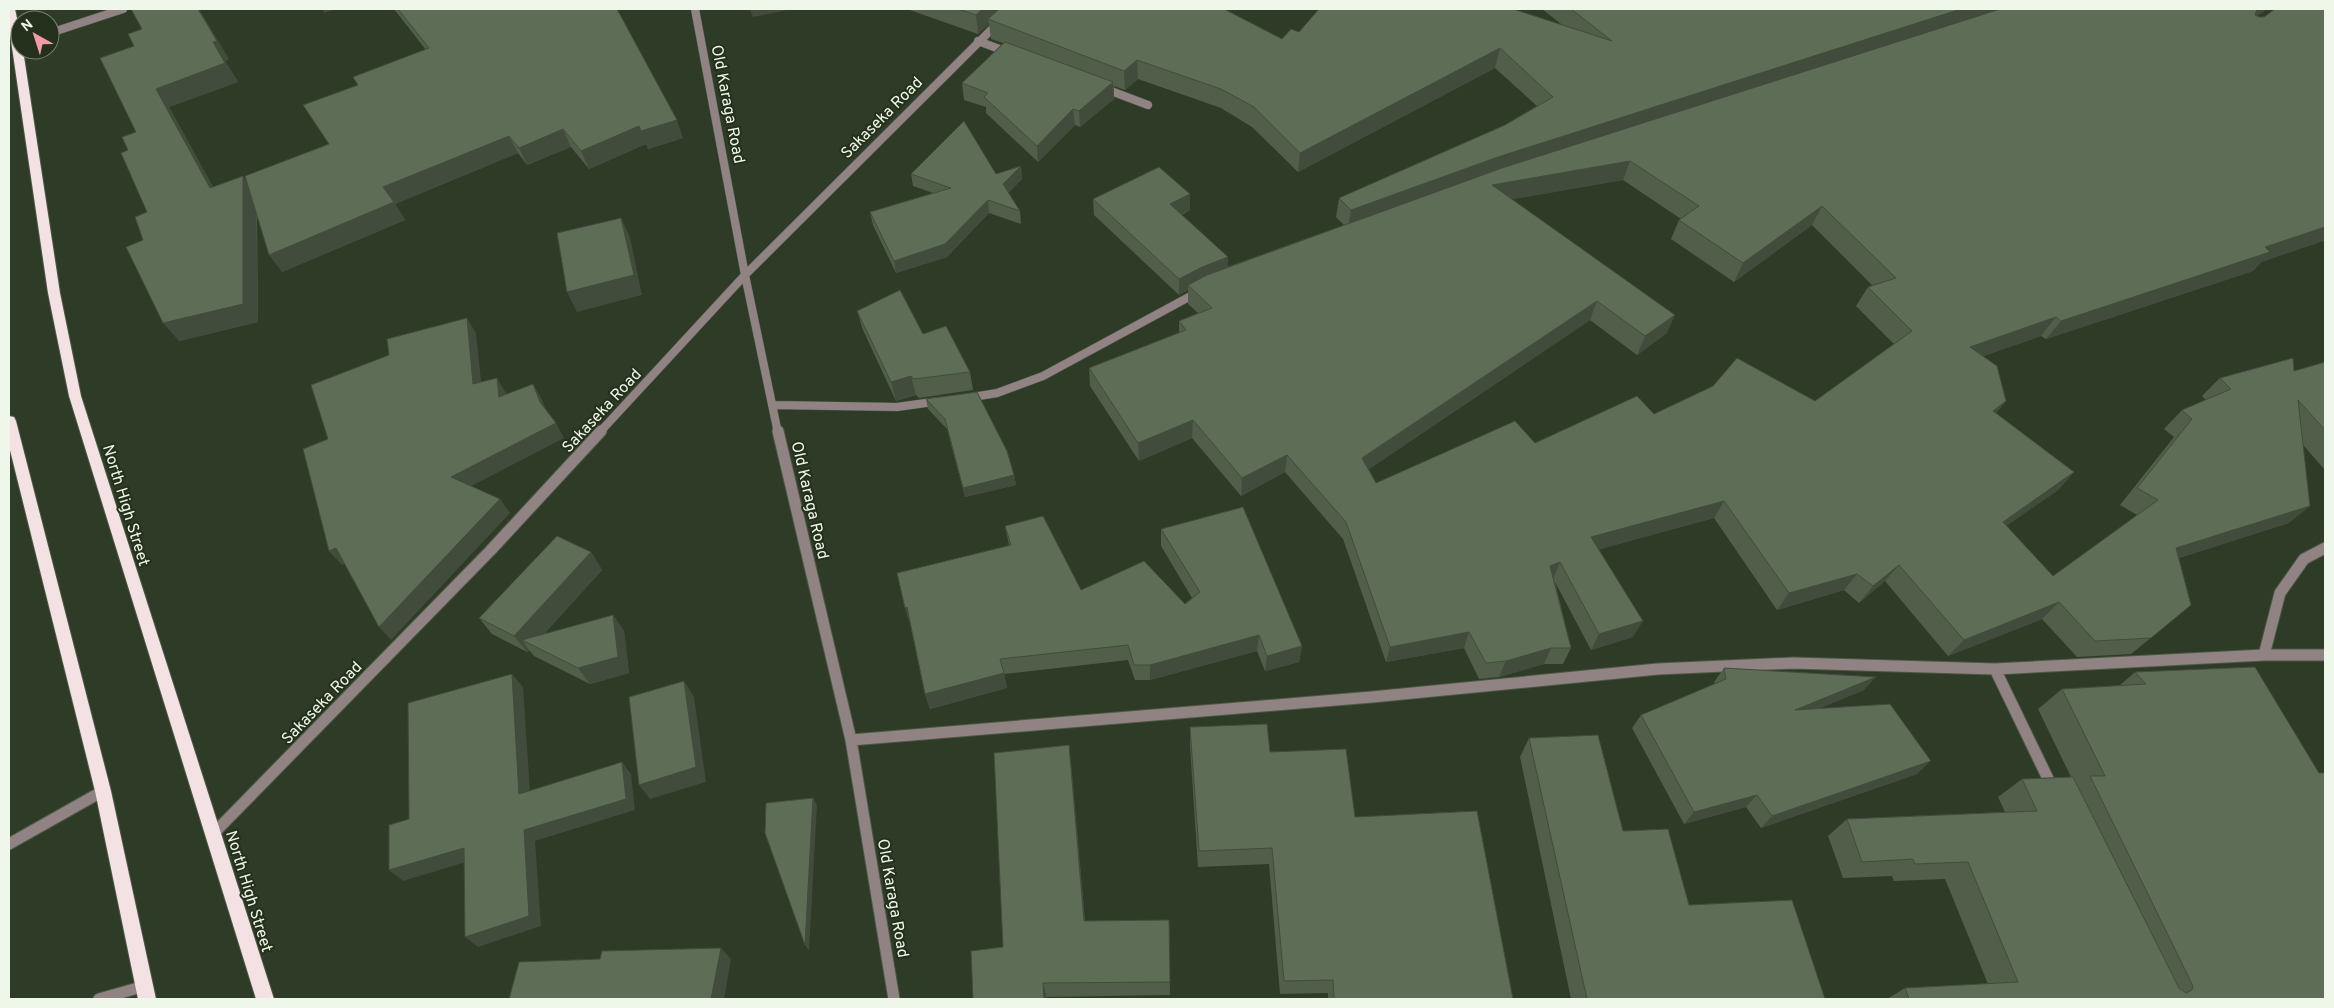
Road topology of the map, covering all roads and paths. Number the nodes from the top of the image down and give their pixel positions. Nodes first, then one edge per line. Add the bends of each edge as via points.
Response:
1 (123, 9) edge
2 (695, 9) edge
3 (1012, 9) edge
4 (60, 30) edge
5 (978, 41) junction
6 (1022, 58) edge
7 (21, 60) edge
8 (1094, 85) edge
9 (1148, 105) dead end
10 (744, 276) junction
11 (1204, 288) edge
12 (772, 405) junction
13 (9, 421) edge
14 (2325, 548) edge
15 (2325, 655) edge
16 (2264, 656) junction
17 (1995, 669) junction
18 (851, 740) junction
19 (103, 791) junction
20 (2060, 803) edge
21 (214, 833) junction
22 (9, 844) edge
23 (146, 993) edge
24 (99, 999) edge
25 (265, 999) edge
26 (894, 999) edge

1 - 4 street
2 - 10 street, Old Karaga Road
3 - 5 street, Sakaseka Road
5 - 6 street
5 - 10 street, Sakaseka Road
7 - 21 highway, North High Street via 54,293 75,396
8 - 9 street
10 - 12 street, Old Karaga Road
10 - 21 street, Sakaseka Road via 490,551
11 - 12 street via 1043,376 996,393 897,407
12 - 18 street, Old Karaga Road
13 - 19 highway
14 - 16 street via 2304,559 2280,593
15 - 16 street
16 - 17 street
17 - 18 street via 1793,663 1658,669 1372,697
17 - 20 street
18 - 26 street, Old Karaga Road
19 - 22 street
19 - 23 highway
21 - 25 highway, North High Street
23 - 24 street

